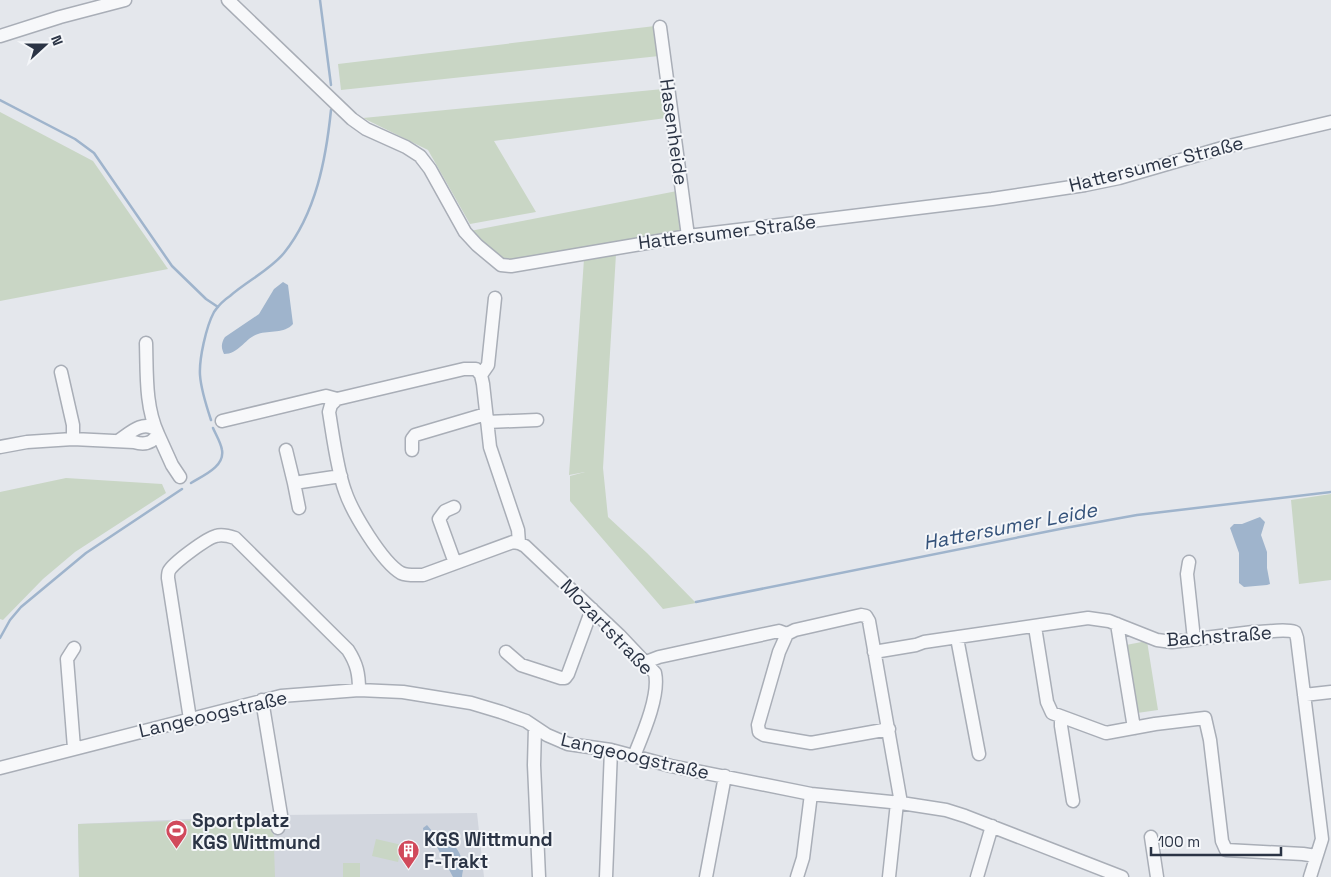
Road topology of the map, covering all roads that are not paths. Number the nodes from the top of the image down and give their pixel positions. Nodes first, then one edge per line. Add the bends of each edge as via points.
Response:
1 (125, 0) edge
2 (228, 0) edge
3 (660, 27) dead end
4 (0, 36) edge
5 (1331, 122) edge
6 (688, 236) junction
7 (494, 298) dead end
8 (146, 343) dead end
9 (485, 370) junction
10 (61, 372) dead end
11 (337, 399) junction
12 (486, 418) junction
13 (537, 420) dead end
14 (222, 421) dead end
15 (156, 431) junction
16 (73, 439) junction
17 (118, 441) junction
18 (0, 447) edge
19 (286, 450) dead end
20 (412, 450) dead end
21 (341, 476) junction
22 (180, 477) dead end
23 (294, 483) junction
24 (454, 507) dead end
25 (299, 508) dead end
26 (519, 542) junction
27 (1189, 562) dead end
28 (455, 563) junction
29 (592, 609) junction
30 (1117, 624) junction
31 (1035, 627) junction
32 (786, 634) junction
33 (957, 638) junction
34 (1194, 640) junction
35 (74, 648) dead end
36 (506, 652) dead end
37 (874, 652) junction
38 (646, 662) junction
39 (360, 690) junction
40 (1331, 692) edge
41 (1304, 695) junction
42 (262, 700) junction
43 (1061, 718) junction
44 (190, 719) junction
45 (535, 727) junction
46 (1134, 728) junction
47 (889, 729) junction
48 (74, 748) junction
49 (611, 750) junction
50 (979, 754) dead end
51 (634, 756) junction
52 (0, 768) edge
53 (725, 776) junction
54 (811, 794) junction
55 (1073, 801) dead end
56 (899, 803) junction
57 (992, 826) junction
58 (278, 828) dead end
59 (1151, 837) dead end
60 (1327, 840) edge
61 (1316, 856) junction
62 (1109, 875) edge
63 (538, 877) edge
64 (606, 877) edge
65 (706, 877) edge
66 (797, 877) edge
67 (889, 877) edge
68 (977, 877) edge
69 (1122, 877) edge
70 (1157, 877) edge
71 (1310, 877) edge

1 - 4 street
2 - 6 street, Hattersumer Straße via 352,119 420,156 465,232 502,265 522,265
3 - 6 street, Hasenheide
5 - 6 street, Hattersumer Straße via 1085,185
7 - 9 street
8 - 15 street via 148,396
9 - 11 street via 464,369
9 - 12 street
10 - 16 street
11 - 14 street via 326,396
11 - 21 street via 329,412
12 - 13 street
12 - 20 street via 415,435
12 - 26 street via 490,447 518,530
15 - 17 street via 151,426 138,428
15 - 17 street via 154,440 146,444
15 - 22 street
16 - 17 street
16 - 18 street
19 - 23 street
21 - 23 street
21 - 28 street via 345,491 370,538 394,568 411,576
23 - 25 street
24 - 28 street via 439,518
26 - 28 street
26 - 29 street, Mozartstraße
27 - 34 street via 1186,574
29 - 36 street via 564,678 521,665
29 - 38 street, Mozartstraße
30 - 31 street, Bachstraße via 1088,618
30 - 34 street, Bachstraße via 1157,640
30 - 46 street
31 - 33 street, Bachstraße
31 - 43 street via 1048,709
32 - 37 street via 866,616
32 - 38 street via 779,631 754,636
32 - 47 street via 758,725 759,732 812,743
33 - 37 street, Bachstraße
33 - 50 street
34 - 41 street, Bachstraße via 1253,632 1295,632
35 - 48 street via 67,659
37 - 47 street
38 - 51 street, Mozartstraße via 655,673 656,688
39 - 42 street, Langeoogstraße
39 - 44 street via 359,671 348,650 235,538 217,535 169,570
39 - 45 street, Langeoogstraße via 403,692 471,703 517,717
40 - 41 street
41 - 60 street, Bachstraße
42 - 44 street, Langeoogstraße
42 - 58 street via 281,815
43 - 46 street via 1106,734
43 - 55 street
44 - 48 street, Langeoogstraße
45 - 49 street, Langeoogstraße via 568,744
45 - 63 street
46 - 61 street via 1205,718 1222,841 1226,850
47 - 56 street
48 - 52 street, Langeoogstraße
49 - 51 street, Langeoogstraße
49 - 64 street
51 - 53 street, Langeoogstraße
53 - 54 street, Langeoogstraße
53 - 65 street
54 - 56 street, Langeoogstraße
54 - 66 street via 803,858
56 - 57 street, Langeoogstraße via 946,810
56 - 67 street
57 - 62 street, Langeoogstraße
57 - 68 street
59 - 70 street
60 - 61 street, Bachstraße
61 - 71 street, Bachstraße
62 - 69 street, Langeoogstraße

